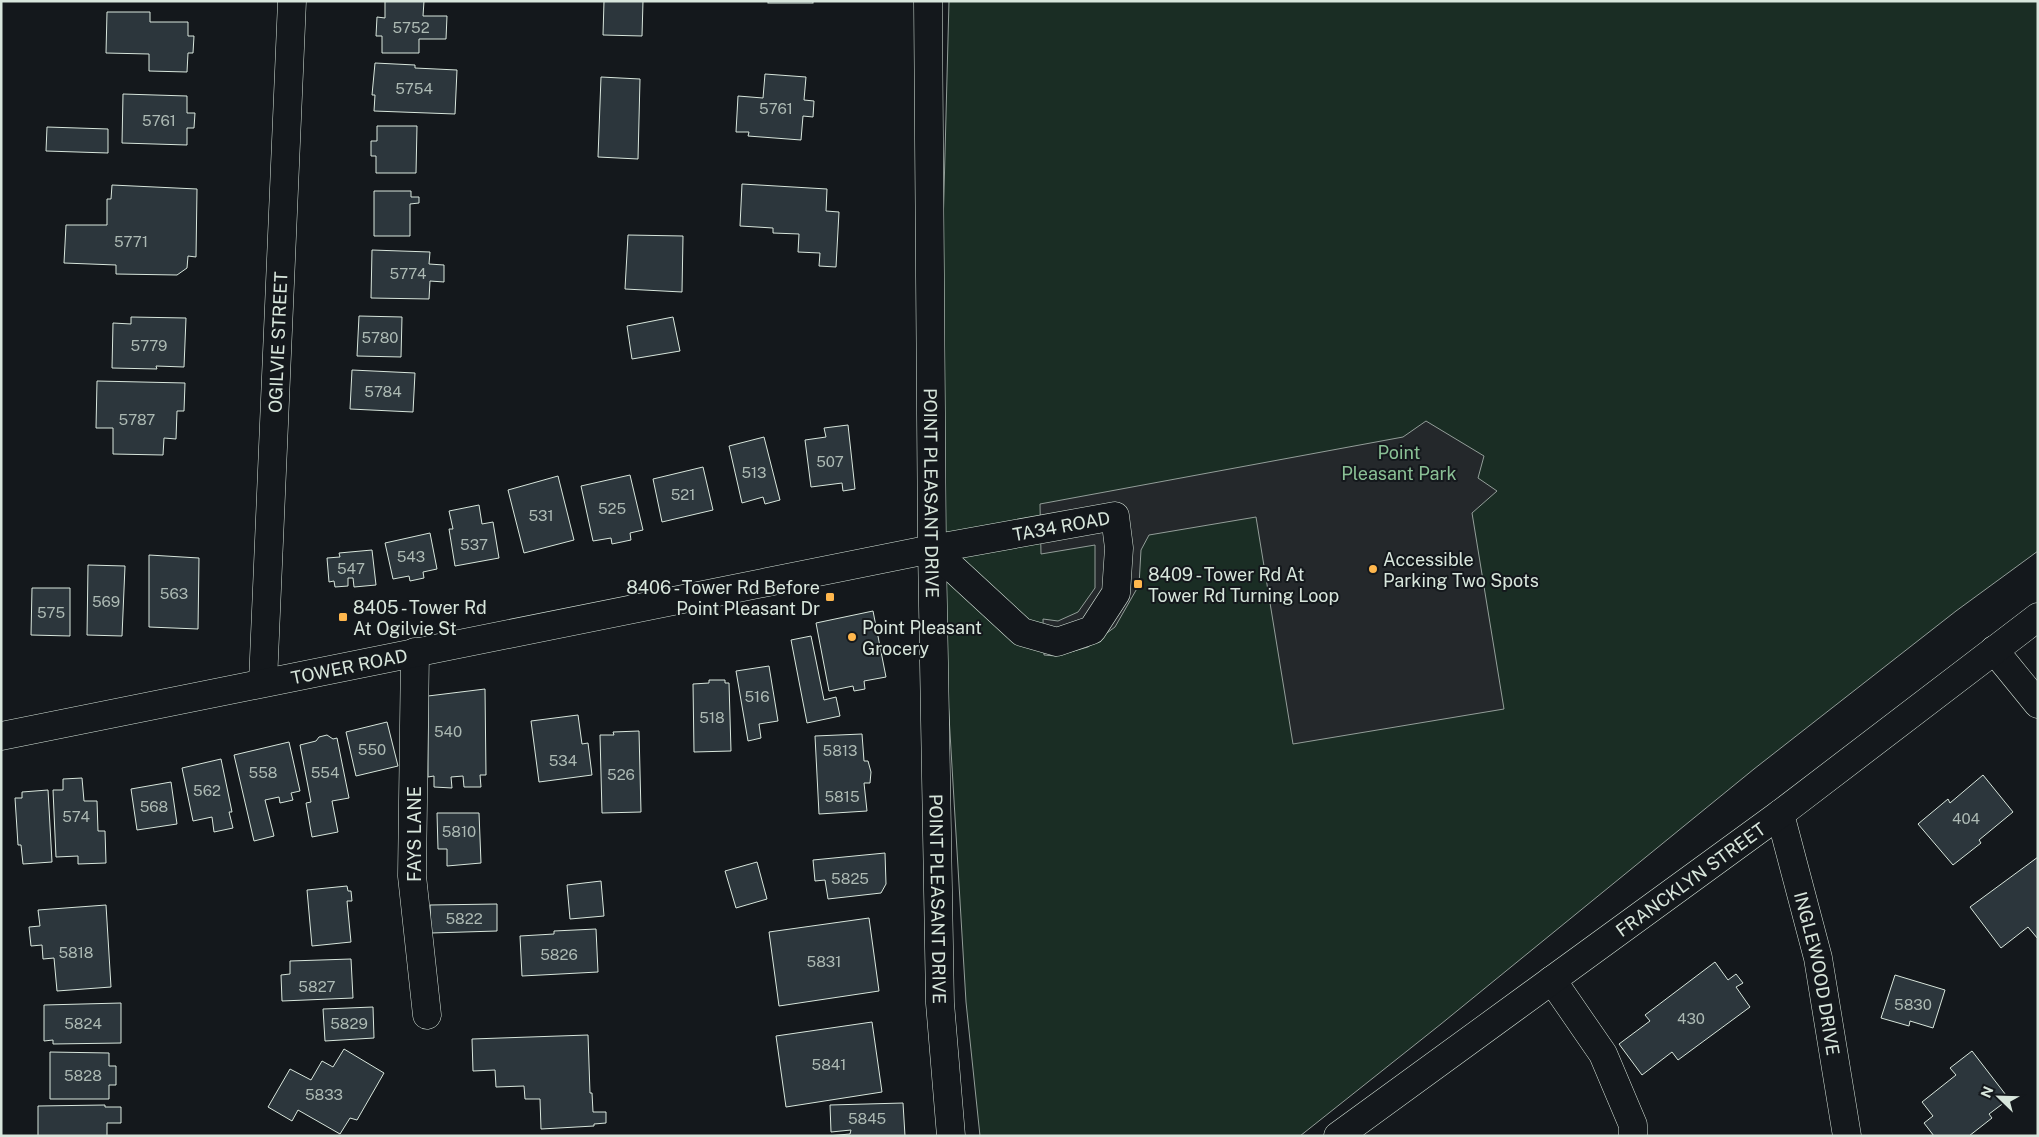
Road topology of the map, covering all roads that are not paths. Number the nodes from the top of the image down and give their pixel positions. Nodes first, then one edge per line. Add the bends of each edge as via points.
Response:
1 (292, 1) edge
2 (928, 1) edge
3 (932, 549) junction
4 (2038, 617) edge
5 (1994, 650) junction
6 (415, 652) junction
7 (263, 682) junction
8 (2038, 704) edge
9 (1, 736) edge
10 (1780, 814) junction
11 (1552, 980) junction
12 (427, 1016) dead end
13 (951, 1136) edge
14 (1338, 1136) edge
15 (1633, 1136) edge
16 (1847, 1136) edge

1 - 7 street, OGILVIE STREET
2 - 3 street, POINT PLEASANT DRIVE
3 - 3 street, TA34 ROAD via 1115,516 1119,548 1116,593 1092,630 1057,642 1022,632
3 - 6 street, TOWER ROAD
3 - 13 street, POINT PLEASANT DRIVE via 940,1003
4 - 5 street, FRANCKLYN STREET
5 - 8 street
5 - 10 street, FRANCKLYN STREET
6 - 7 street, TOWER ROAD
6 - 12 street, FAYS LANE via 412,876
7 - 9 street, TOWER ROAD
10 - 11 street, FRANCKLYN STREET
10 - 16 street, INGLEWOOD DRIVE via 1818,958
11 - 14 street, FRANCKLYN STREET
11 - 15 street via 1603,1054 1633,1125

